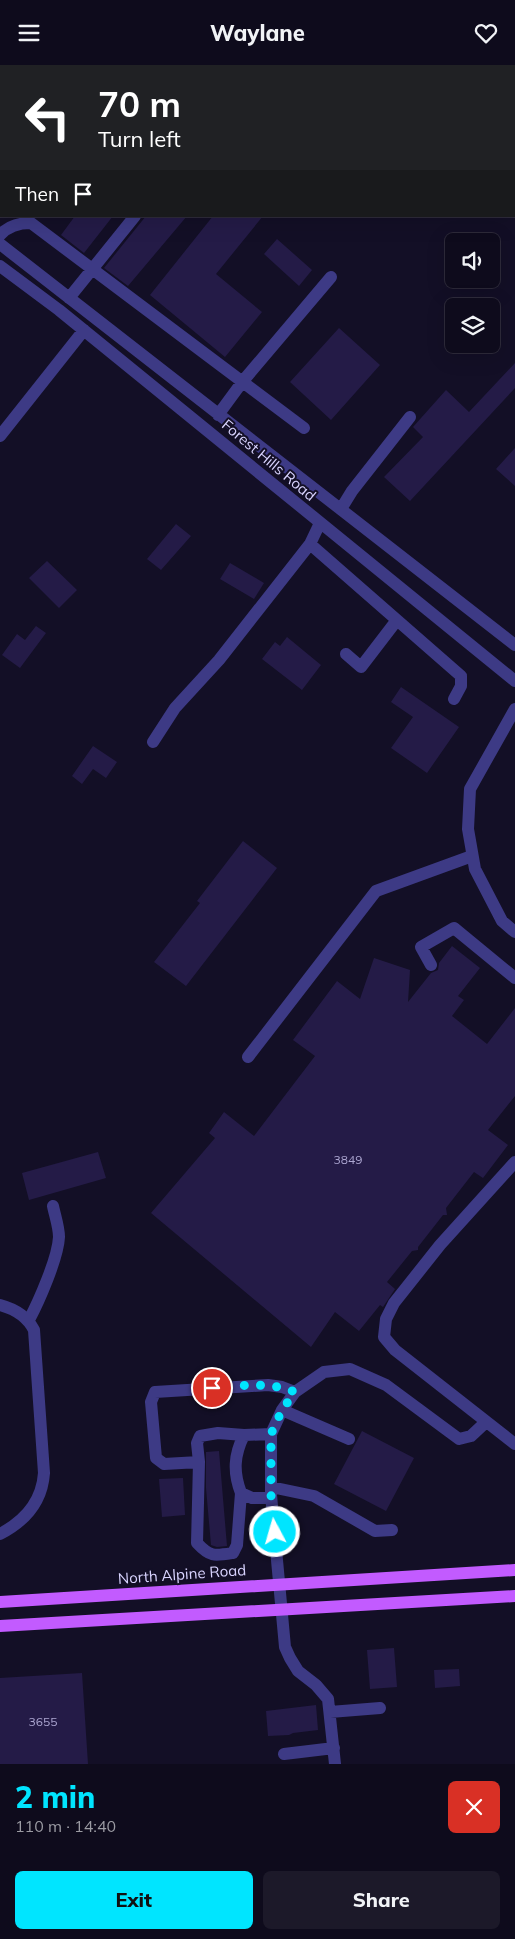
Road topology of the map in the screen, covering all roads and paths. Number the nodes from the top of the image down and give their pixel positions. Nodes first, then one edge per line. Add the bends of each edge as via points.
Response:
1 (134, 217) edge
2 (0, 235) edge
3 (0, 244) edge
4 (0, 266) edge
5 (92, 269) junction
6 (331, 277) dead end
7 (69, 299) junction
8 (84, 330) junction
9 (243, 381) junction
10 (218, 415) junction
11 (410, 417) dead end
12 (304, 428) dead end
13 (0, 436) edge
14 (340, 509) junction
15 (320, 523) junction
16 (310, 544) junction
17 (396, 620) junction
18 (515, 645) edge
19 (346, 654) dead end
20 (515, 681) edge
21 (454, 699) dead end
22 (515, 709) edge
23 (153, 742) dead end
24 (472, 856) junction
25 (515, 932) edge
26 (431, 965) dead end
27 (515, 978) edge
28 (248, 1057) dead end
29 (515, 1162) edge
30 (53, 1206) dead end
31 (0, 1305) edge
32 (29, 1320) junction
33 (295, 1392) junction
34 (282, 1410) junction
35 (486, 1422) junction
36 (271, 1434) junction
37 (244, 1435) junction
38 (349, 1439) dead end
39 (515, 1444) edge
40 (199, 1462) junction
41 (271, 1492) junction
42 (241, 1493) junction
43 (392, 1530) dead end
44 (0, 1534) edge
45 (515, 1570) edge
46 (280, 1584) junction
47 (515, 1596) edge
48 (0, 1602) edge
49 (282, 1610) junction
50 (0, 1626) edge
51 (380, 1708) dead end
52 (330, 1712) junction
53 (334, 1748) junction
54 (284, 1754) dead end
55 (335, 1764) edge

1 - 5 street
2 - 5 street via 8,227 31,223
3 - 7 street, Forest Hills Road
4 - 8 street, Forest Hills Road
5 - 7 street
5 - 9 street
6 - 9 street
7 - 10 street, Forest Hills Road
8 - 13 street
8 - 15 street, Forest Hills Road
9 - 10 street
9 - 12 street
10 - 14 street, Forest Hills Road
11 - 14 street
14 - 18 street, Forest Hills Road
15 - 16 street
15 - 20 street, Forest Hills Road
16 - 17 street
16 - 23 street via 219,660 174,708
17 - 19 street via 361,667
17 - 21 street via 461,676 461,686
22 - 24 street via 470,789 468,829
24 - 25 street via 475,869 502,921
24 - 28 street via 376,891
26 - 27 street via 421,947 454,928
29 - 35 street via 435,1251 394,1303 386,1319 384,1337 395,1350
30 - 32 street via 58,1243 41,1297
31 - 32 street
32 - 44 street via 34,1330 43,1485 29,1513 14,1527
33 - 34 street
33 - 35 street via 324,1372 350,1369 386,1385 458,1439 470,1436
33 - 40 street via 268,1385 155,1392 151,1402 156,1458 164,1464
34 - 36 street
34 - 38 street
35 - 39 street
36 - 37 street
36 - 41 street
37 - 40 street via 218,1433 200,1436 197,1443
37 - 42 street via 237,1450 235,1478
40 - 42 street via 197,1543 207,1554 232,1553 237,1545
41 - 42 street via 252,1498
41 - 43 street via 314,1496 375,1531
41 - 46 street
45 - 46 main road, North Alpine Road
46 - 48 main road, North Alpine Road
46 - 49 street
47 - 49 main road
49 - 50 main road
49 - 52 street via 287,1652 298,1671 325,1695
51 - 52 street
52 - 53 street
53 - 54 street
53 - 55 street

